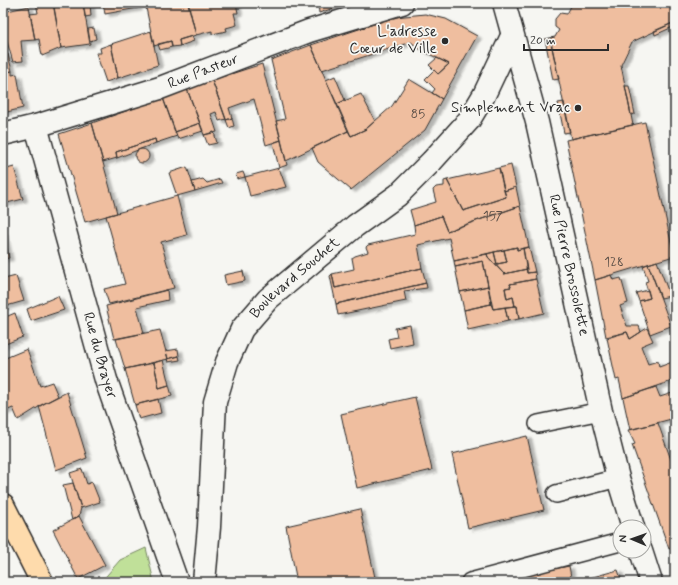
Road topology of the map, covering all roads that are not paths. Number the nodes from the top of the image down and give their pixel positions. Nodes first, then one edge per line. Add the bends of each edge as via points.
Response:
1 (402, 3) edge
2 (504, 3) edge
3 (512, 36) junction
4 (36, 126) junction
5 (3, 134) edge
6 (601, 411) junction
7 (538, 424) dead end
8 (618, 478) junction
9 (556, 494) dead end
10 (3, 505) edge
11 (631, 519) edge
12 (612, 544) edge
13 (644, 559) edge
14 (42, 582) edge
15 (177, 582) edge
16 (204, 582) edge
17 (470, 582) edge
18 (651, 582) edge

1 - 4 street, Rue Pasteur via 309,31 160,88
2 - 3 street, Rue Pierre Brossolette
3 - 6 street, Rue Pierre Brossolette via 537,122
3 - 16 street, Boulevard Souchet via 469,120 432,161 398,195 355,226 268,299 242,329 227,362 215,402
4 - 5 street, Rue Pasteur
4 - 15 street, Rue du Brayer via 106,380
6 - 7 lane
6 - 8 street, Rue Pierre Brossolette
8 - 9 lane
8 - 11 street, Rue Pierre Brossolette
10 - 14 main road
12 - 17 lane
13 - 18 street

